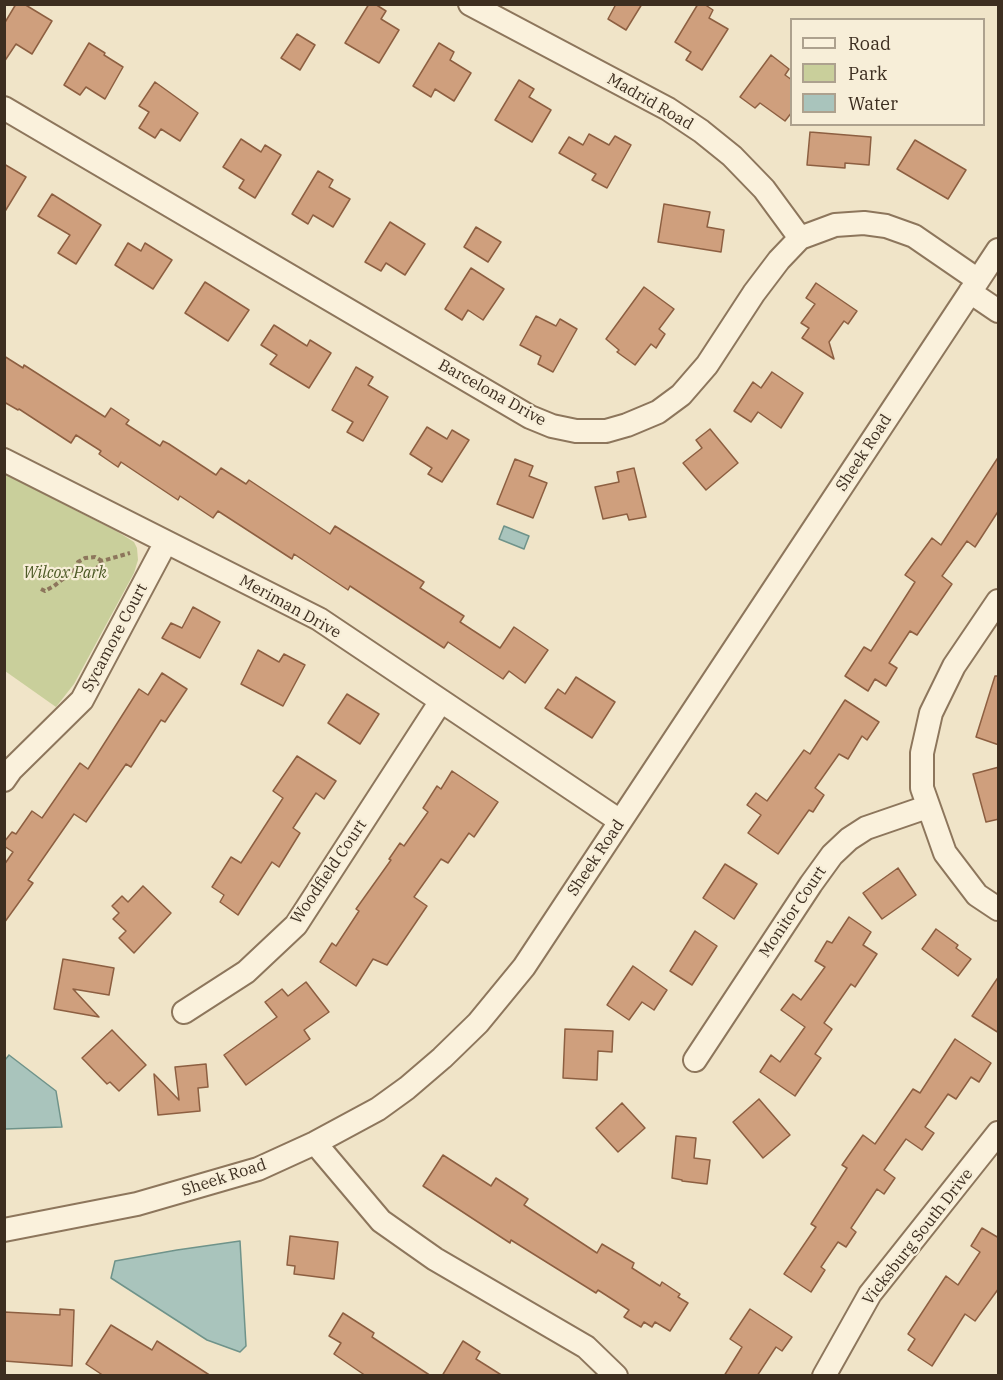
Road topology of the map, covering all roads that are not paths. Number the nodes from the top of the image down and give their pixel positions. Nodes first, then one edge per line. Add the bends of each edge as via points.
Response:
1 (470, 4) edge
2 (4, 108) edge
3 (800, 238) junction
4 (987, 271) edge
5 (999, 310) edge
6 (4, 460) edge
7 (166, 542) junction
8 (999, 601) edge
9 (441, 701) junction
10 (4, 780) edge
11 (927, 807) junction
12 (620, 821) junction
13 (999, 909) edge
14 (184, 1012) dead end
15 (695, 1060) dead end
16 (999, 1133) edge
17 (315, 1143) junction
18 (4, 1230) edge
19 (616, 1376) edge
20 (824, 1376) edge

1 - 3 street, Madrid Road via 668,109 701,131 764,189
2 - 3 street, Barcelona Drive via 530,417 576,431 606,431 627,425 658,412 681,395 707,365 779,260
3 - 4 street, Barcelona Drive via 835,225 886,226
4 - 5 street, Barcelona Drive
4 - 12 street, Sheek Road
6 - 7 street, Meriman Drive
7 - 9 street, Meriman Drive via 319,619
7 - 10 street, Sycamore Court via 81,700
8 - 11 street via 954,666 931,713 922,753 922,788
9 - 12 street, Meriman Drive
9 - 14 street, Woodfield Court via 296,925 246,972
11 - 13 street via 945,853 977,895
11 - 15 street, Monitor Court via 866,828 832,855
12 - 17 street, Sheek Road via 524,967 478,1023 407,1088 378,1109
16 - 20 street, Vicksburg South Drive via 870,1294
17 - 18 street, Sheek Road via 258,1169 200,1187 137,1204
17 - 19 street via 381,1221 435,1259 586,1347

